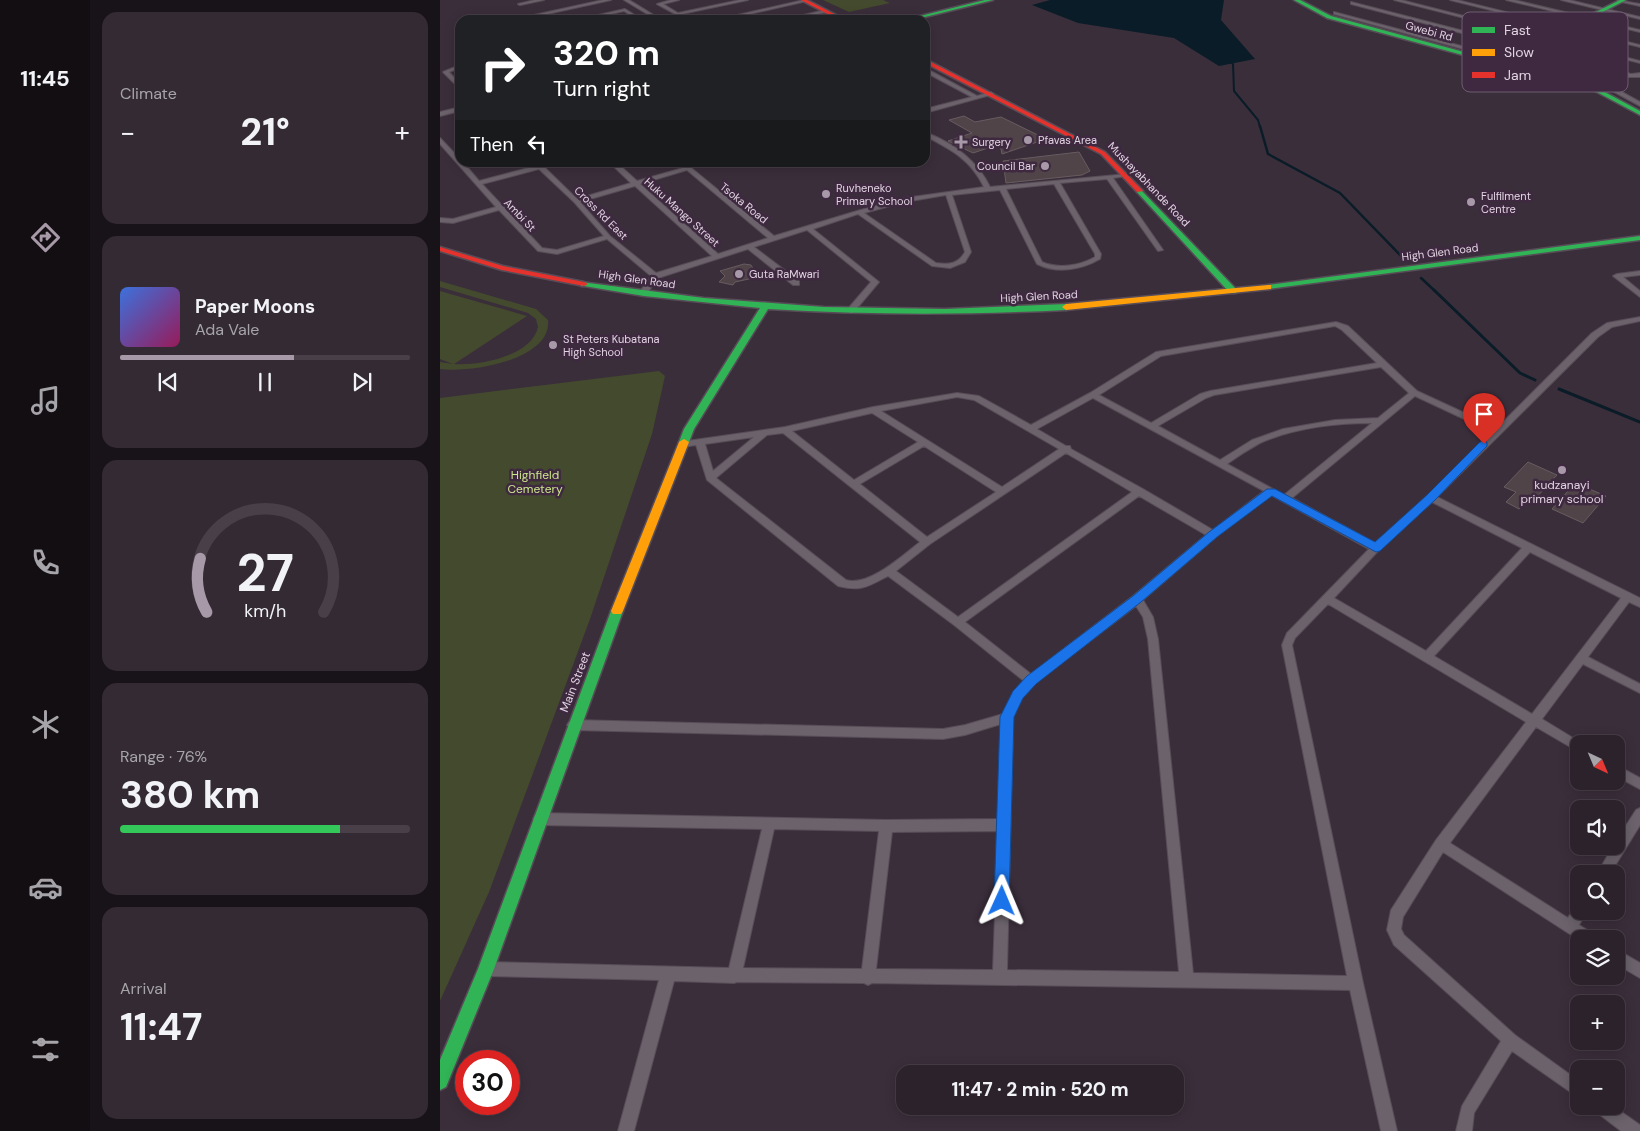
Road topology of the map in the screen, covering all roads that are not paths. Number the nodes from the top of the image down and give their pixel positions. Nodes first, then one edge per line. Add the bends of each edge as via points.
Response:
1 (542, 0) edge
2 (609, 0) edge
3 (626, 0) edge
4 (677, 0) edge
5 (746, 0) edge
6 (991, 0) edge
7 (1296, 0) edge
8 (1396, 0) edge
9 (1452, 0) edge
10 (1508, 0) edge
11 (1563, 0) edge
12 (1622, 0) edge
13 (804, 1) edge
14 (1352, 3) edge
15 (520, 4) dead end
16 (1640, 5) edge
17 (1343, 9) dead end
18 (1604, 10) junction
19 (824, 11) junction
20 (1501, 12) edge
21 (1561, 12) edge
22 (1600, 12) edge
23 (1613, 12) edge
24 (537, 15) edge
25 (602, 15) edge
26 (634, 15) edge
27 (652, 15) edge
28 (740, 15) edge
29 (806, 15) edge
30 (832, 15) edge
31 (928, 15) edge
32 (1333, 15) junction
33 (1462, 16) edge
34 (1462, 31) edge
35 (1462, 50) edge
36 (930, 64) edge
37 (455, 68) edge
38 (930, 73) edge
39 (455, 82) edge
40 (1601, 92) edge
41 (1617, 92) edge
42 (991, 94) junction
43 (977, 98) junction
44 (1640, 104) edge
45 (930, 105) edge
46 (936, 108) junction
47 (455, 110) edge
48 (930, 110) edge
49 (440, 114) edge
50 (1640, 114) edge
51 (930, 137) edge
52 (440, 140) edge
53 (455, 157) edge
54 (464, 167) edge
55 (530, 167) edge
56 (539, 167) edge
57 (617, 167) edge
58 (685, 169) joint
59 (1125, 175) junction
60 (1109, 177) junction
61 (478, 183) junction
62 (635, 183) junction
63 (1056, 183) junction
64 (1002, 188) junction
65 (988, 189) junction
66 (948, 193) junction
67 (576, 201) junction
68 (500, 208) junction
69 (859, 212) junction
70 (440, 220) edge
71 (808, 228) junction
72 (608, 237) junction
73 (772, 238) junction
74 (1640, 238) edge
75 (749, 246) junction
76 (440, 249) edge
77 (1160, 250) dead end
78 (716, 256) junction
79 (1640, 273) edge
80 (655, 276) junction
81 (796, 283) dead end
82 (1233, 291) junction
83 (643, 293) junction
84 (1640, 295) edge
85 (765, 306) junction
86 (850, 311) junction
87 (1640, 319) edge
88 (1383, 364) junction
89 (1414, 393) junction
90 (1093, 395) junction
91 (873, 410) junction
92 (1378, 422) junction
93 (1152, 426) junction
94 (1030, 429) junction
95 (785, 430) junction
96 (1497, 431) junction
97 (764, 433) junction
98 (700, 442) junction
99 (924, 442) junction
100 (683, 444) junction
101 (1067, 448) junction
102 (1221, 464) junction
103 (710, 478) junction
104 (854, 484) junction
105 (1140, 491) junction
106 (1271, 491) junction
107 (1003, 492) junction
108 (1431, 498) junction
109 (1285, 499) junction
110 (1213, 535) junction
111 (927, 542) junction
112 (1529, 547) junction
113 (1376, 548) junction
114 (889, 572) junction
115 (1627, 597) junction
116 (1327, 598) junction
117 (1137, 599) junction
118 (1640, 603) edge
119 (958, 622) junction
120 (1428, 656) junction
121 (1582, 659) junction
122 (1031, 680) junction
123 (1640, 690) edge
124 (1007, 717) junction
125 (1535, 720) junction
126 (573, 725) junction
127 (1570, 741) edge
128 (1625, 775) edge
129 (1640, 784) edge
130 (1640, 814) edge
131 (539, 819) junction
132 (769, 824) junction
133 (1003, 825) junction
134 (886, 826) junction
135 (1441, 844) junction
136 (1609, 865) edge
137 (1574, 920) edge
138 (1570, 927) junction
139 (1575, 930) edge
140 (1625, 962) edge
141 (486, 969) junction
142 (1640, 971) edge
143 (668, 975) junction
144 (734, 976) junction
145 (1000, 977) junction
146 (868, 978) junction
147 (1187, 978) junction
148 (1356, 983) junction
149 (1510, 1040) junction
150 (440, 1081) edge
151 (1570, 1083) edge
152 (1612, 1115) edge
153 (626, 1131) edge
154 (1389, 1131) edge
155 (1464, 1131) edge
156 (1634, 1131) edge

1 - 15 street
2 - 24 street
3 - 27 street
4 - 5 street via 659,4 678,14
6 - 31 street
7 - 32 street, Gwebi Rd
8 - 33 street
9 - 20 street
10 - 21 street
11 - 18 street
12 - 16 street
12 - 18 street
13 - 19 street
13 - 28 street
14 - 34 street
17 - 32 street
18 - 22 street
18 - 23 street
19 - 29 street
19 - 30 street
25 - 26 street via 625,10
32 - 35 street, Gwebi Rd
36 - 42 street, Mushayabhande Road
37 - 39 street via 446,72
38 - 43 street
40 - 50 street, Gwebi Rd
41 - 44 street
42 - 43 street
42 - 59 street, Mushayabhande Road via 1093,146
43 - 46 street
45 - 46 street
46 - 48 street
47 - 49 street
51 - 65 street via 972,162 981,172
52 - 53 street, Ambi St
54 - 61 street, Ambi St
55 - 61 street
56 - 67 street, Cross Rd East
57 - 62 street, Huku Mango Street
58 - 62 street
58 - 73 street, Tsoka Road
59 - 60 street
59 - 82 street, Mushayabhande Road
60 - 63 street
60 - 77 street
61 - 68 street, Ambi St
62 - 67 street
62 - 78 street, Huku Mango Street
63 - 64 street
63 - 64 street via 1098,254 1093,261 1062,267 1039,263
64 - 65 street
65 - 66 street
66 - 69 street
66 - 69 street via 968,252 963,261 948,267 934,264
67 - 72 street, Cross Rd East
68 - 70 street via 453,221
68 - 72 street, Ambi St via 540,250 557,252
69 - 71 street
71 - 73 street
71 - 86 street via 875,282
72 - 80 street, Cross Rd East
73 - 75 street
74 - 82 street, High Glen Road
75 - 78 street
75 - 81 street
76 - 83 street, High Glen Road via 509,268
78 - 80 street
79 - 84 street via 1617,276
80 - 83 street
82 - 86 street, High Glen Road via 1048,309 932,313
83 - 85 street, High Glen Road
85 - 86 street, High Glen Road
85 - 100 street, Main Street via 689,429
87 - 96 street via 1610,325 1602,330
88 - 89 street
88 - 90 street via 1343,326 1330,324 1159,354
88 - 93 street via 1213,393
89 - 92 street
89 - 96 street
90 - 93 street
90 - 94 street
91 - 94 street via 957,395 969,396
91 - 95 street
91 - 99 street
92 - 102 street via 1350,421 1280,434 1244,448
92 - 109 street
93 - 102 street
94 - 101 street
95 - 97 street
95 - 104 street
96 - 108 street
97 - 98 street
97 - 103 street
98 - 100 street
98 - 103 street
99 - 104 street
99 - 107 street
100 - 126 street, Main Street
101 - 105 street
101 - 107 street
102 - 106 street
103 - 114 street via 842,583 862,585
104 - 111 street
105 - 110 street
105 - 119 street
106 - 109 street
106 - 110 street
107 - 111 street
108 - 112 street
108 - 113 street
109 - 113 street
110 - 117 street
111 - 114 street
112 - 115 street
112 - 120 street
113 - 116 street
114 - 119 street
115 - 118 street
115 - 121 street
116 - 120 street
116 - 148 street via 1287,645
117 - 122 street
117 - 147 street via 1148,617 1153,639
119 - 122 street
120 - 125 street
121 - 123 street
121 - 125 street
122 - 124 street via 1018,694
124 - 126 street via 943,734
124 - 133 street
125 - 127 street
125 - 135 street
126 - 131 street, Main Street
128 - 129 street
130 - 136 street
131 - 132 street
131 - 141 street, Main Street
132 - 134 street
132 - 144 street
133 - 134 street
133 - 145 street
134 - 146 street
135 - 138 street
135 - 149 street via 1396,915 1394,930 1399,940
137 - 138 street
138 - 139 street
140 - 142 street
141 - 143 street
141 - 150 street, Main Street
143 - 144 street
143 - 153 street
144 - 146 street
145 - 146 street
145 - 147 street
147 - 148 street
148 - 154 street
149 - 151 street
149 - 155 street via 1467,1111
152 - 156 street

